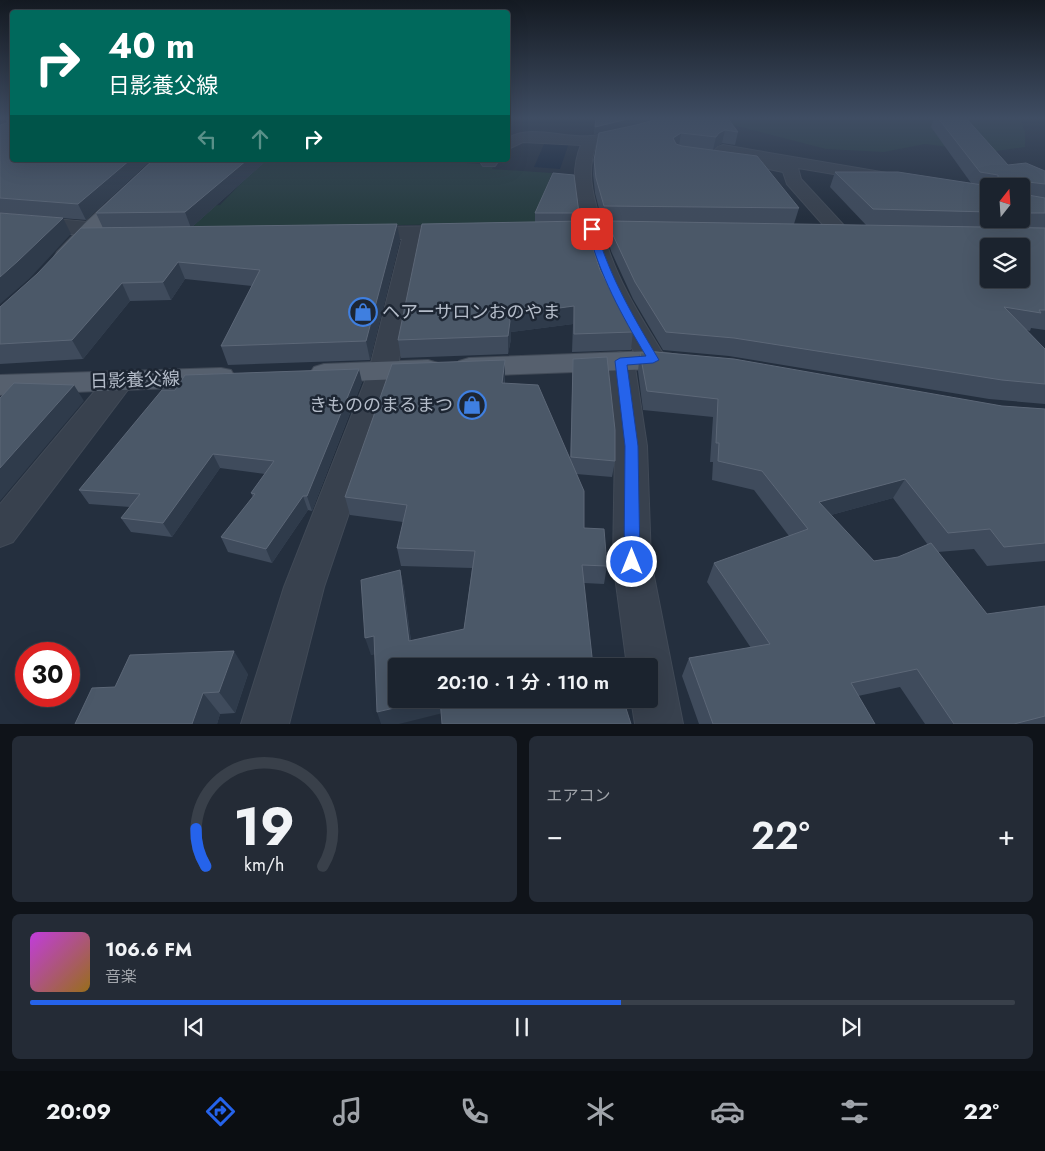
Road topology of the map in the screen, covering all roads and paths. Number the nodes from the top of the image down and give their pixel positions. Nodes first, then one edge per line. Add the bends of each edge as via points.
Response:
1 (586, 152) edge
2 (161, 162) edge
3 (907, 182) edge
4 (0, 220) edge
5 (592, 229) junction
6 (532, 230) edge
7 (662, 230) edge
8 (473, 231) edge
9 (87, 232) junction
10 (810, 232) edge
11 (344, 233) edge
12 (413, 233) junction
13 (111, 236) edge
14 (51, 272) edge
15 (637, 360) junction
16 (701, 364) edge
17 (383, 370) junction
18 (295, 374) edge
19 (247, 376) edge
20 (120, 380) junction
21 (0, 385) edge
22 (0, 531) edge
23 (265, 724) edge
24 (659, 724) edge

1 - 5 street via 582,184
2 - 9 main road
3 - 10 street via 715,154 790,168 793,180 850,232
4 - 9 street
5 - 6 street
5 - 7 street
5 - 15 street via 624,310
8 - 12 street
9 - 13 street
9 - 14 main road
11 - 12 street
12 - 17 street
15 - 16 main road
15 - 17 main road
15 - 24 street via 631,446 632,562
17 - 18 main road
17 - 23 street via 304,587
19 - 20 main road, 日影養父線
20 - 21 main road, 日影養父線
20 - 22 street

